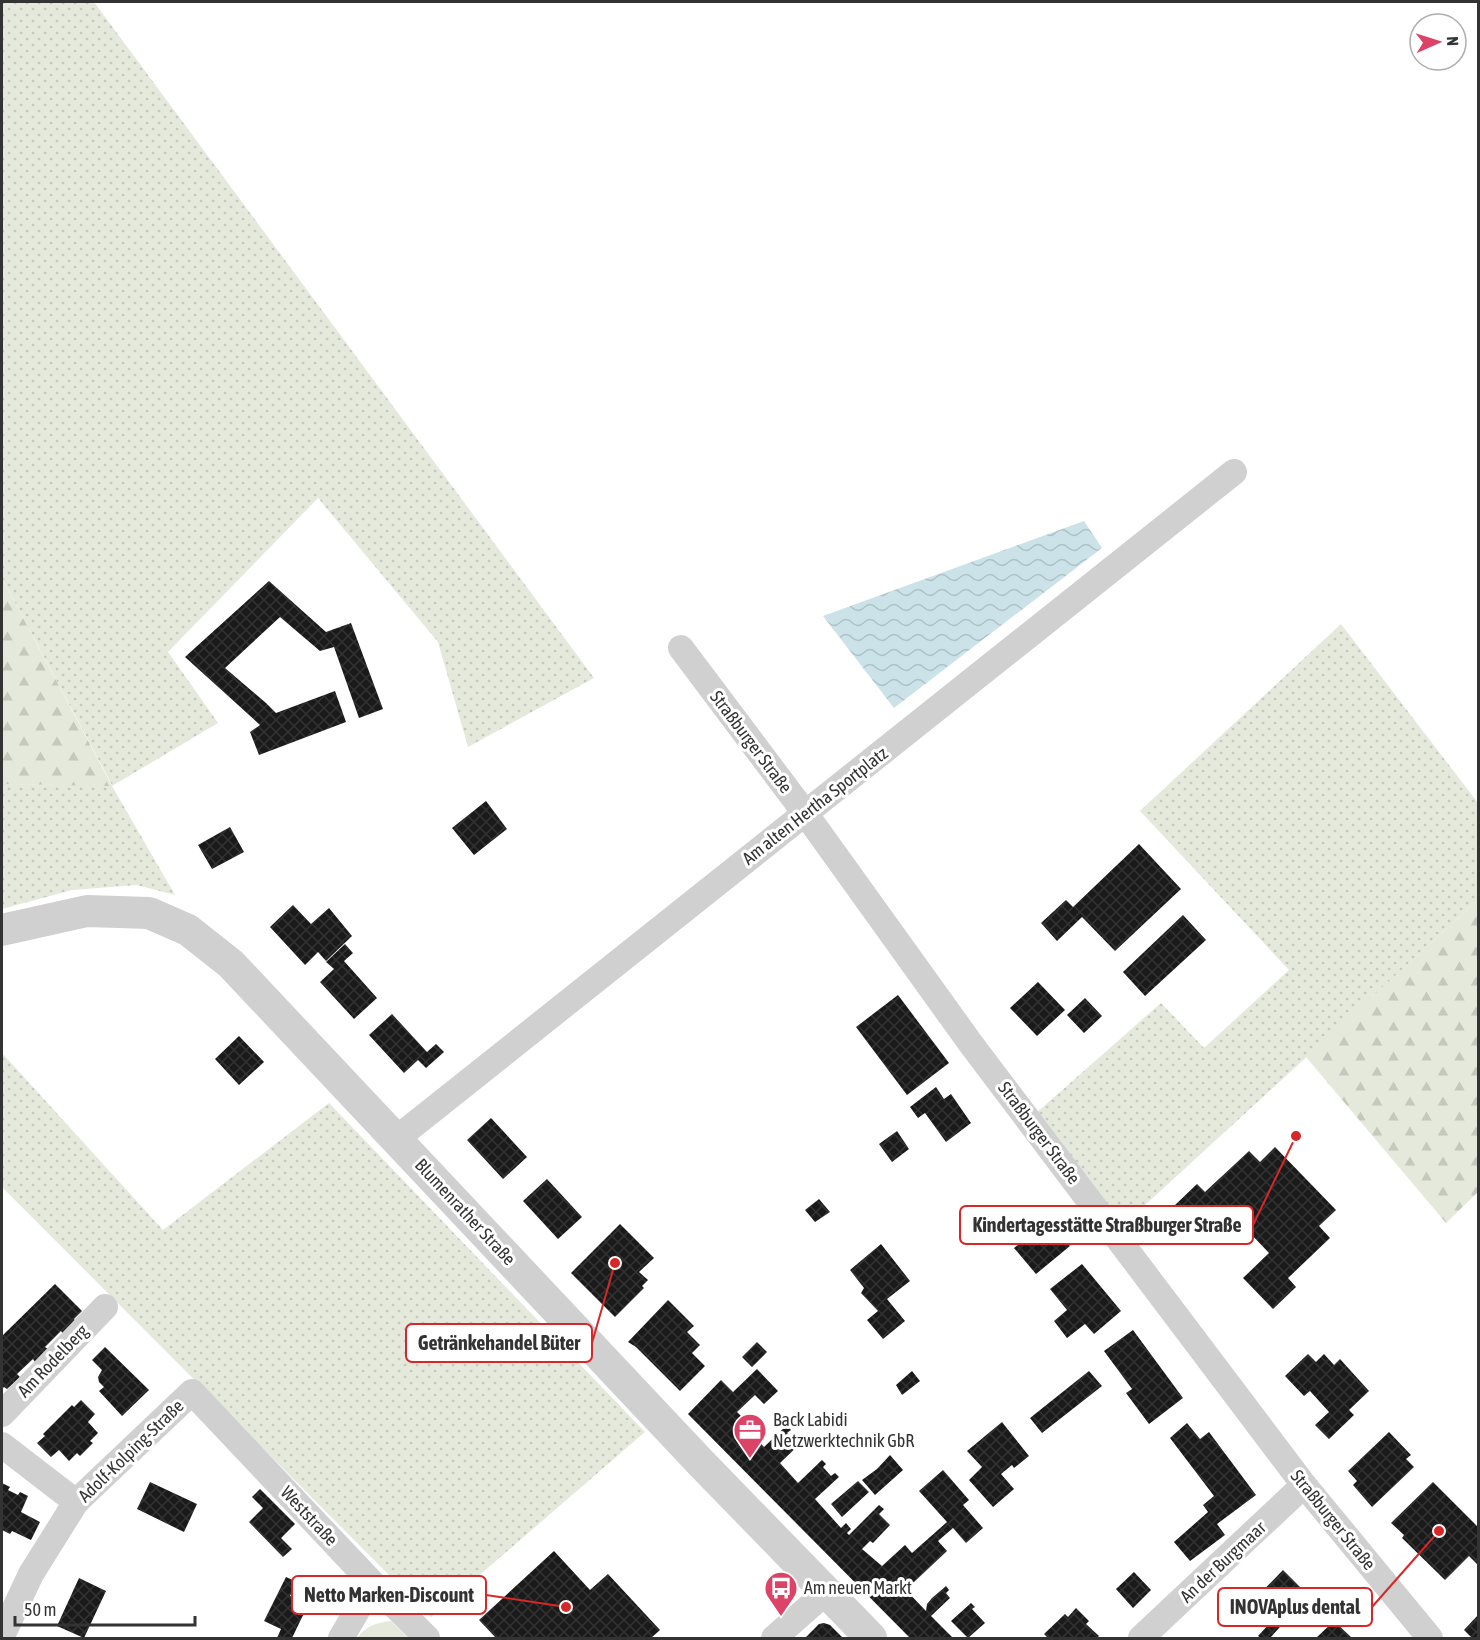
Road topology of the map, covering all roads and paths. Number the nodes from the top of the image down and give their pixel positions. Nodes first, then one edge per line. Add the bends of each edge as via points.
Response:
1 (1234, 472) dead end
2 (681, 648) dead end
3 (805, 813) junction
4 (2, 930) edge
5 (396, 1139) junction
6 (105, 1307) dead end
7 (192, 1392) joint
8 (2, 1414) edge
9 (2, 1445) edge
10 (1304, 1485) junction
11 (76, 1502) junction
12 (376, 1587) junction
13 (825, 1593) junction
14 (2, 1636) edge
15 (341, 1638) edge
16 (428, 1638) edge
17 (774, 1638) edge
18 (871, 1638) edge
19 (1141, 1638) edge
20 (1430, 1638) edge

1 - 3 street, Am alten Hertha Sportplatz
2 - 3 street, Straßburger Straße
3 - 5 street, Am alten Hertha Sportplatz
3 - 10 street, Straßburger Straße via 971,1044
4 - 5 street, Blumenrather Straße via 87,911 149,913 188,930 231,964
5 - 13 street, Blumenrather Straße
6 - 8 street, Am Rodelberg
7 - 11 street, Adolf-Kolping-Straße
7 - 12 street, Weststraße
9 - 11 street
10 - 19 street, An der Burgmaar
10 - 20 street, Straßburger Straße
11 - 14 street, Adolf-Kolping-Straße via 31,1574
12 - 15 street
12 - 16 street, Weststraße
13 - 17 street
13 - 18 street, Blumenrather Straße

